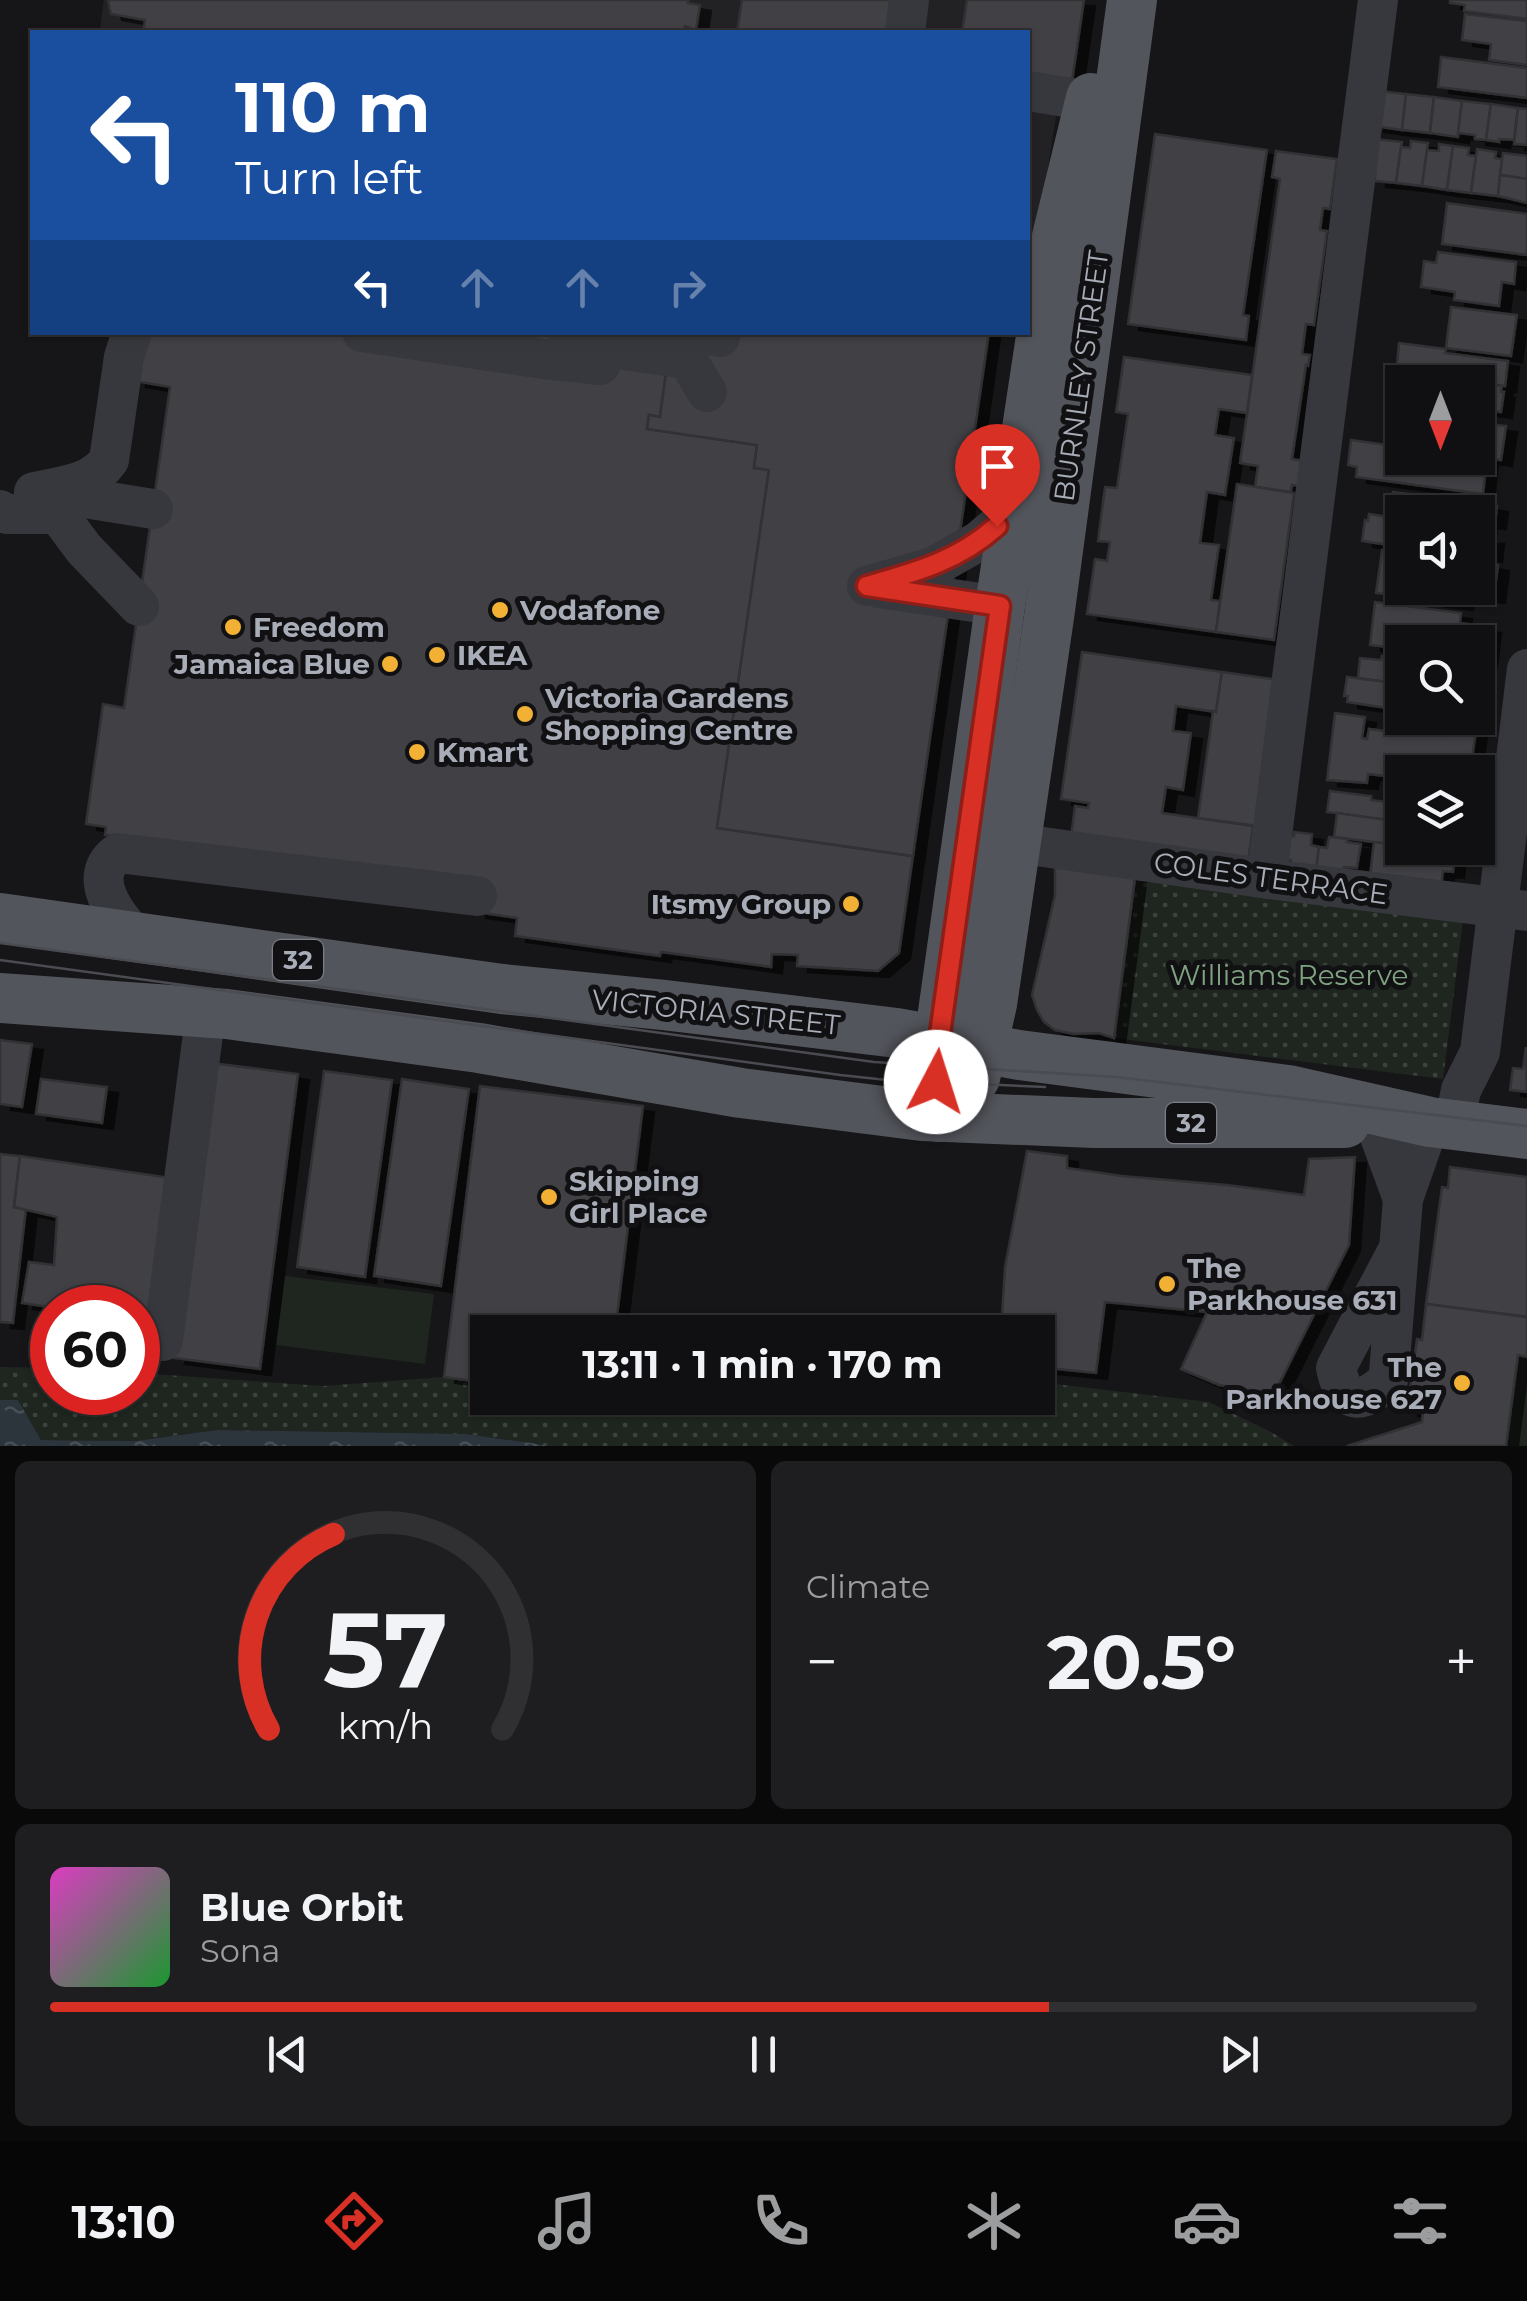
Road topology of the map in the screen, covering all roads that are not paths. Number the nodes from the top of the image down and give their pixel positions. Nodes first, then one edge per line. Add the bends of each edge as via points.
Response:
1 (909, 0) edge
2 (1111, 0) edge
3 (1132, 0) edge
4 (1378, 0) edge
5 (905, 30) edge
6 (1030, 91) edge
7 (1090, 101) junction
8 (1060, 246) edge
9 (131, 335) edge
10 (382, 335) edge
11 (525, 335) edge
12 (600, 364) dead end
13 (707, 392) dead end
14 (110, 454) junction
15 (11, 499) edge
16 (1014, 511) junction
17 (139, 513) junction
18 (71, 532) junction
19 (0, 539) edge
20 (138, 606) dead end
21 (1000, 606) junction
22 (1049, 617) junction
23 (1527, 669) edge
24 (1015, 843) junction
25 (241, 862) junction
26 (1269, 879) junction
27 (477, 896) dead end
28 (1512, 910) edge
29 (16, 921) edge
30 (137, 938) junction
31 (0, 998) edge
32 (206, 1012) junction
33 (961, 1045) junction
34 (946, 1118) junction
35 (1375, 1122) junction
36 (1475, 1127) edge
37 (1403, 1199) junction
38 (1399, 1248) dead end
39 (163, 1341) dead end

1 - 5 street
2 - 7 main road, BURNLEY STREET
3 - 8 main road, BURNLEY STREET
4 - 26 street
6 - 7 street
7 - 8 main road, BURNLEY STREET
8 - 16 main road, BURNLEY STREET
8 - 22 main road, BURNLEY STREET
9 - 14 street
10 - 12 street
11 - 13 street via 687,359
14 - 15 street via 92,478
14 - 17 street
15 - 17 street
15 - 18 street via 7,514 55,512
16 - 21 main road, BURNLEY STREET
16 - 21 street via 980,542 933,567 854,584
17 - 18 street
18 - 19 street
18 - 20 street
21 - 22 main road
21 - 33 main road, BURNLEY STREET
22 - 24 main road, BURNLEY STREET
23 - 28 street
24 - 26 street, COLES TERRACE
24 - 33 main road, BURNLEY STREET via 992,1004
25 - 27 street
25 - 29 street via 250,859 114,840 99,850 69,902
25 - 30 street via 121,852 110,859 104,887
26 - 28 street, COLES TERRACE
28 - 36 street via 1480,1052 1490,1092
29 - 30 main road, VICTORIA STREET / 32
30 - 33 main road, VICTORIA STREET / 32
31 - 32 main road, 32
32 - 34 main road, 32
32 - 39 street
33 - 34 main road via 972,1085
33 - 36 main road, VICTORIA STREET / 32 via 1300,1092
34 - 35 main road, 32
35 - 36 main road, 32
35 - 37 street
36 - 37 street
37 - 38 street

